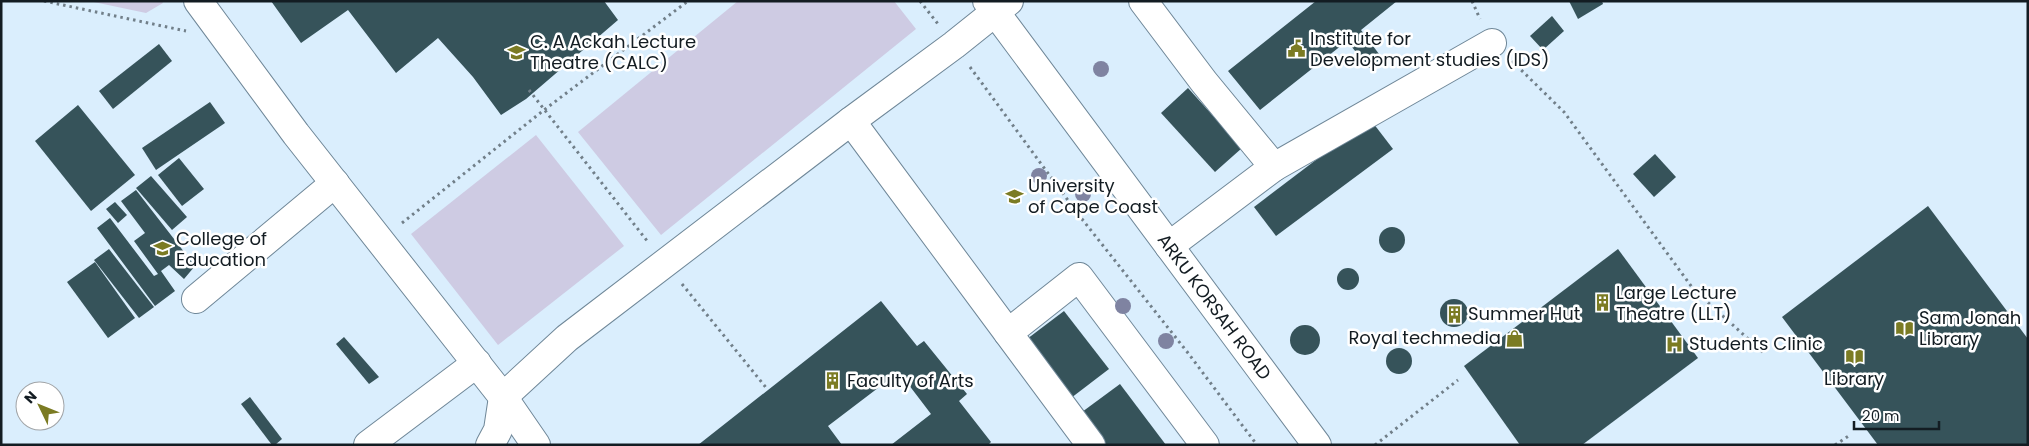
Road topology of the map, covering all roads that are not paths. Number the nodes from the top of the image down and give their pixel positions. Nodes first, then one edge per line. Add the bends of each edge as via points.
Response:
1 (198, 1) edge
2 (1143, 1) edge
3 (997, 5) edge
4 (1492, 43) road end
5 (851, 121) junction
6 (1274, 167) junction
7 (335, 183) junction
8 (1169, 246) junction
9 (196, 299) dead end
10 (1008, 333) junction
11 (477, 363) junction
12 (504, 397) junction
13 (368, 445) edge
14 (490, 445) edge
15 (536, 445) edge
16 (1091, 445) edge
17 (1205, 445) edge
18 (1317, 445) edge

1 - 7 street
2 - 6 street
3 - 5 street via 954,46
3 - 8 street, ARKU KORSAH ROAD
4 - 6 street
5 - 10 street
5 - 12 street via 567,338
6 - 8 street
7 - 9 street
7 - 11 street
8 - 18 street, ARKU KORSAH ROAD
10 - 16 street
10 - 17 street via 1079,277
11 - 12 street
11 - 13 street
12 - 14 street via 498,430
12 - 15 street

